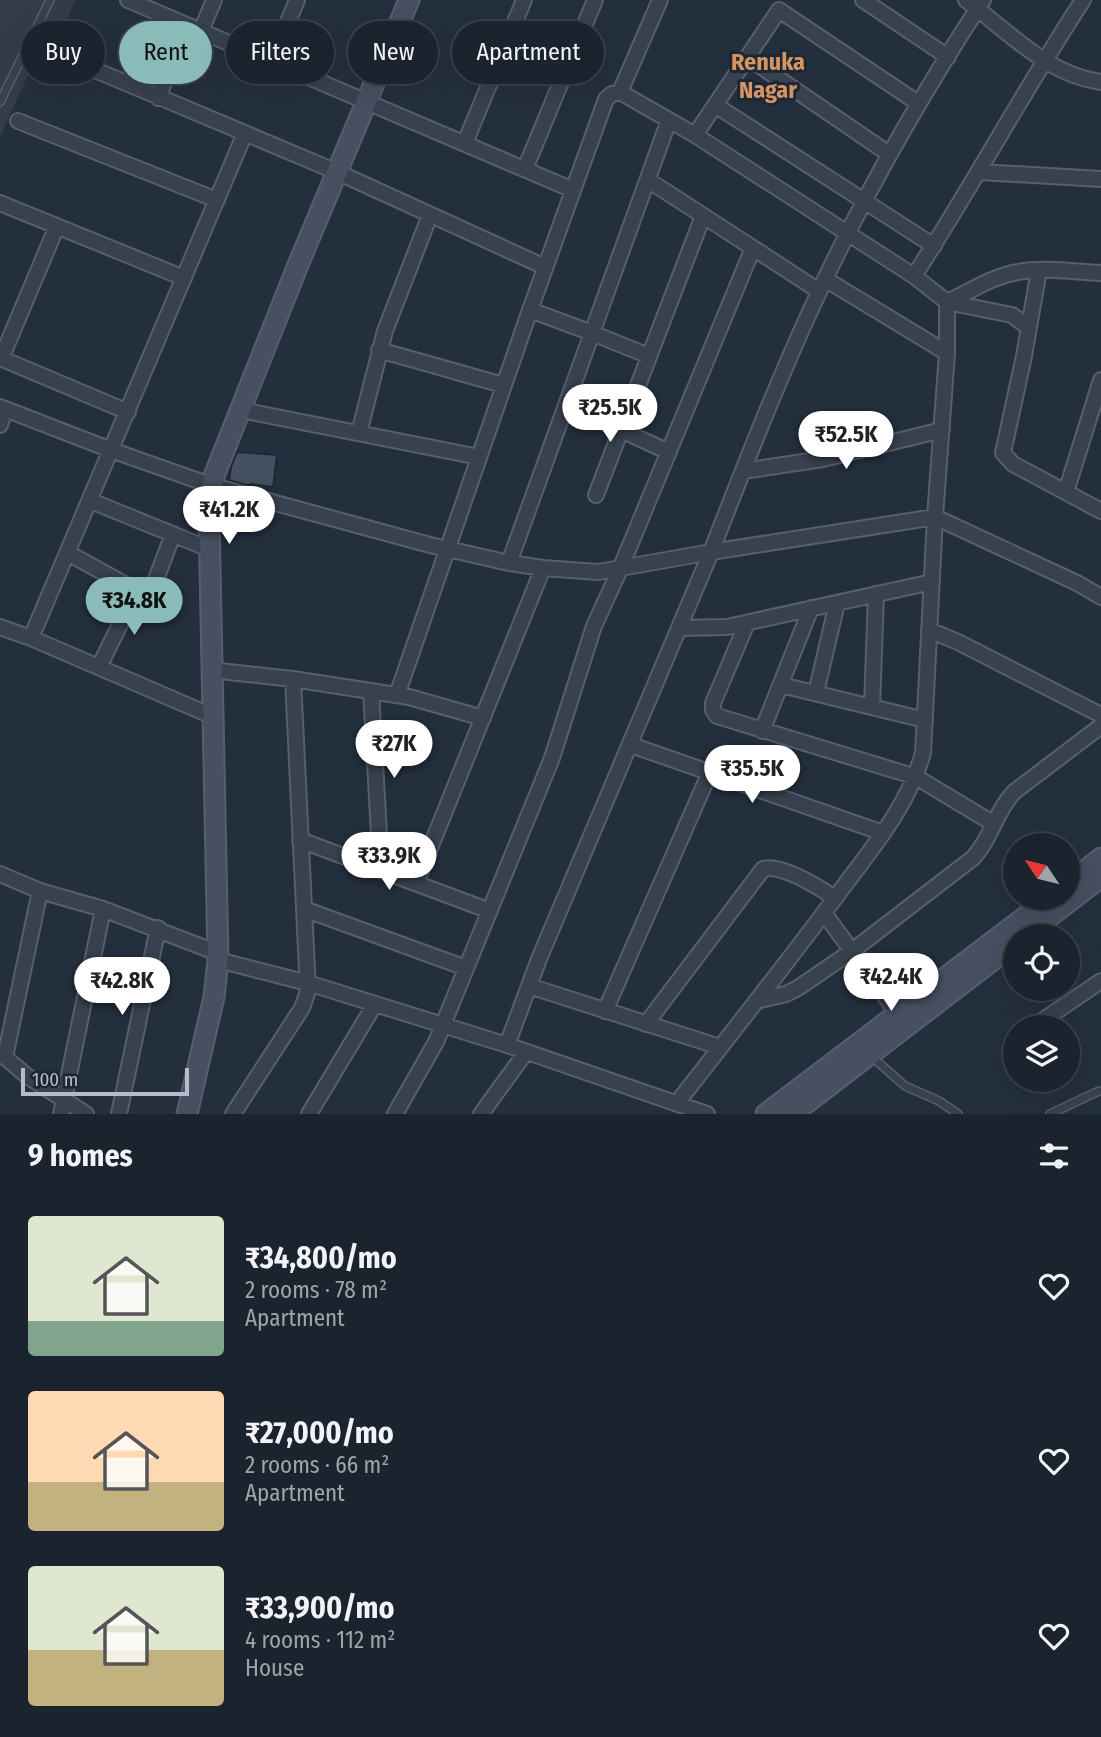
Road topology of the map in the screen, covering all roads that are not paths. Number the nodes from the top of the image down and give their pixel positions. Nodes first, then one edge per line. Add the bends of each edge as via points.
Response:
1 (50, 0) edge
2 (130, 0) edge
3 (214, 0) edge
4 (297, 0) edge
5 (409, 0) edge
6 (524, 0) edge
7 (595, 0) edge
8 (660, 0) edge
9 (863, 0) edge
10 (1083, 0) edge
11 (975, 3) edge
12 (781, 5) edge
13 (178, 21) edge
14 (199, 21) edge
15 (288, 21) edge
16 (747, 57) junction
17 (948, 57) junction
18 (1043, 61) junction
19 (105, 75) edge
20 (1101, 82) edge
21 (165, 84) edge
22 (325, 84) edge
23 (620, 92) junction
24 (158, 98) junction
25 (0, 102) edge
26 (366, 102) junction
27 (918, 103) junction
28 (715, 105) junction
29 (669, 120) junction
30 (18, 121) dead end
31 (245, 133) junction
32 (695, 135) junction
33 (465, 143) junction
34 (889, 154) junction
35 (525, 169) junction
36 (337, 172) junction
37 (980, 172) junction
38 (1101, 179) edge
39 (648, 180) junction
40 (573, 190) junction
41 (217, 200) junction
42 (863, 202) junction
43 (0, 203) edge
44 (430, 215) junction
45 (703, 216) junction
46 (57, 226) junction
47 (848, 234) junction
48 (934, 246) junction
49 (752, 248) junction
50 (545, 267) junction
51 (1039, 270) junction
52 (1101, 273) edge
53 (914, 276) junction
54 (184, 278) junction
55 (822, 285) junction
56 (947, 302) junction
57 (530, 310) junction
58 (1029, 327) junction
59 (592, 333) junction
60 (379, 350) junction
61 (947, 353) junction
62 (649, 356) junction
63 (1, 358) edge
64 (1101, 380) edge
65 (503, 386) junction
66 (566, 405) junction
67 (3, 408) edge
68 (241, 410) junction
69 (128, 412) junction
70 (0, 425) edge
71 (621, 430) junction
72 (942, 430) junction
73 (359, 433) junction
74 (111, 450) junction
75 (669, 452) junction
76 (479, 457) junction
77 (743, 471) junction
78 (213, 486) junction
79 (1066, 492) junction
80 (596, 495) dead end
81 (90, 501) junction
82 (1101, 511) edge
83 (935, 517) junction
84 (173, 534) junction
85 (448, 548) junction
86 (209, 549) junction
87 (711, 552) junction
88 (68, 553) junction
89 (509, 563) junction
90 (543, 568) junction
91 (621, 568) junction
92 (932, 582) junction
93 (136, 592) junction
94 (876, 594) junction
95 (1101, 597) edge
96 (837, 603) junction
97 (811, 608) junction
98 (747, 623) junction
99 (680, 628) junction
100 (929, 630) junction
101 (1, 631) edge
102 (32, 638) junction
103 (99, 667) junction
104 (211, 670) junction
105 (293, 679) junction
106 (781, 685) junction
107 (372, 691) junction
108 (816, 693) junction
109 (397, 695) junction
110 (872, 707) junction
111 (1101, 715) edge
112 (212, 716) junction
113 (483, 718) junction
114 (925, 720) junction
115 (1101, 726) edge
116 (762, 731) junction
117 (631, 745) junction
118 (710, 772) junction
119 (916, 777) junction
120 (995, 824) junction
121 (883, 833) junction
122 (300, 840) junction
123 (1101, 858) edge
124 (382, 870) junction
125 (0, 874) edge
126 (1080, 875) edge
127 (1101, 877) edge
128 (416, 883) junction
129 (40, 891) junction
130 (835, 898) junction
131 (103, 909) junction
132 (303, 909) junction
133 (1034, 910) edge
134 (490, 911) junction
135 (824, 914) junction
136 (1040, 924) edge
137 (158, 928) junction
138 (852, 951) junction
139 (1003, 952) edge
140 (218, 957) junction
141 (466, 968) junction
142 (1101, 981) edge
143 (308, 983) junction
144 (529, 986) junction
145 (756, 1001) junction
146 (375, 1004) junction
147 (605, 1011) junction
148 (898, 1014) junction
149 (1051, 1015) edge
150 (646, 1024) junction
151 (442, 1026) junction
152 (507, 1045) junction
153 (720, 1047) junction
154 (526, 1052) junction
155 (2, 1055) edge
156 (870, 1055) junction
157 (1100, 1091) edge
158 (677, 1103) junction
159 (63, 1108) edge
160 (86, 1114) edge
161 (120, 1114) edge
162 (187, 1114) edge
163 (233, 1114) edge
164 (309, 1114) edge
165 (395, 1114) edge
166 (481, 1114) edge
167 (706, 1114) edge
168 (766, 1114) edge
169 (792, 1114) edge
170 (958, 1114) edge
171 (1050, 1114) edge

1 - 25 lane
2 - 13 street
3 - 14 street
4 - 15 street
5 - 26 main road
6 - 33 street
7 - 35 street
8 - 23 street
9 - 17 street
10 - 18 street
11 - 17 street
11 - 18 street
12 - 16 street
12 - 27 street
16 - 28 street
16 - 34 street
17 - 27 street
18 - 20 street via 1072,76
18 - 37 street
19 - 24 street
21 - 24 street
22 - 26 street
23 - 29 street
23 - 40 street via 606,99
24 - 31 street
26 - 33 street
26 - 36 main road
27 - 34 street
28 - 32 street
28 - 42 street
29 - 32 street
29 - 39 street
30 - 41 street
31 - 36 street
31 - 41 street
32 - 47 street
33 - 35 street
34 - 42 street
35 - 40 street
36 - 44 street
36 - 68 main road
37 - 38 street
37 - 48 street
39 - 45 street
39 - 59 street
40 - 50 street
41 - 54 street
42 - 47 street
42 - 48 street
43 - 46 street
44 - 50 street
44 - 60 street
45 - 49 street
45 - 62 street
46 - 54 street
46 - 63 street
47 - 53 street
47 - 55 street
48 - 53 street
49 - 55 street
49 - 75 street
50 - 57 street
51 - 52 street
51 - 56 street via 999,277
51 - 58 street
53 - 56 street
54 - 69 street
55 - 61 street
55 - 77 street
56 - 58 street via 1012,315
56 - 61 street
57 - 59 street
57 - 65 street
58 - 79 street via 1003,453 1013,464
59 - 62 street
59 - 66 street
60 - 65 street
60 - 73 street
61 - 72 street
62 - 71 street
63 - 69 street
64 - 79 street
65 - 76 street
66 - 71 street
66 - 89 street
67 - 70 street
67 - 74 street
68 - 73 street
68 - 78 main road
69 - 74 street
71 - 75 street
71 - 80 street
72 - 77 street via 823,459
72 - 83 street
73 - 76 street
74 - 78 street
74 - 81 street
75 - 91 street
76 - 85 street
77 - 87 street
78 - 85 street
78 - 86 main road
79 - 82 street
81 - 84 street
81 - 88 street
83 - 87 street
83 - 92 street
83 - 95 street
84 - 86 street
84 - 93 street via 150,591 144,595
85 - 89 street
85 - 109 street
86 - 104 main road
87 - 91 street
87 - 99 street
88 - 93 street
88 - 102 street
89 - 90 street
90 - 91 street via 598,572
90 - 113 street
91 - 134 street via 594,626 552,758
92 - 94 street
92 - 100 street
93 - 103 street
94 - 96 street
94 - 110 street
96 - 97 street
96 - 108 street
97 - 98 street
97 - 106 street
98 - 99 street
98 - 116 street via 713,710 723,719
99 - 117 street
100 - 111 street
100 - 114 street
101 - 102 street
102 - 103 street
103 - 112 street
104 - 105 street
104 - 112 main road
105 - 107 street
105 - 122 street
106 - 108 street
106 - 116 street
107 - 109 street
107 - 124 street
108 - 110 street
109 - 113 street
110 - 114 street
112 - 140 main road
113 - 128 street
114 - 119 street
115 - 120 street via 1014,792
116 - 119 street
117 - 118 street
117 - 144 street
118 - 121 street
118 - 147 street
119 - 120 street
119 - 121 street
120 - 138 street via 973,858
121 - 130 street
122 - 124 street
122 - 132 street
123 - 126 main road
124 - 128 street
125 - 129 street
127 - 136 main road
128 - 134 street
129 - 131 street
129 - 155 street
130 - 135 street
130 - 150 street via 807,881 773,868 763,869
131 - 137 street
131 - 159 street
132 - 141 street
132 - 143 street
133 - 148 main road
134 - 141 street
135 - 138 street
135 - 145 street
137 - 140 street
137 - 161 street
138 - 145 street via 798,988
138 - 148 street
139 - 156 main road
140 - 143 street
140 - 162 main road via 214,997
141 - 151 street
142 - 149 street
143 - 146 street
143 - 163 street via 302,1008
144 - 147 street
144 - 152 street
145 - 153 street
146 - 151 street
146 - 164 street
147 - 150 street
148 - 168 main road
150 - 153 street
151 - 152 street
151 - 165 street
152 - 154 street
153 - 158 street
154 - 158 street
154 - 166 street
155 - 159 street
156 - 169 main road
156 - 170 lane via 905,1086
157 - 171 lane
158 - 167 street
159 - 160 street

